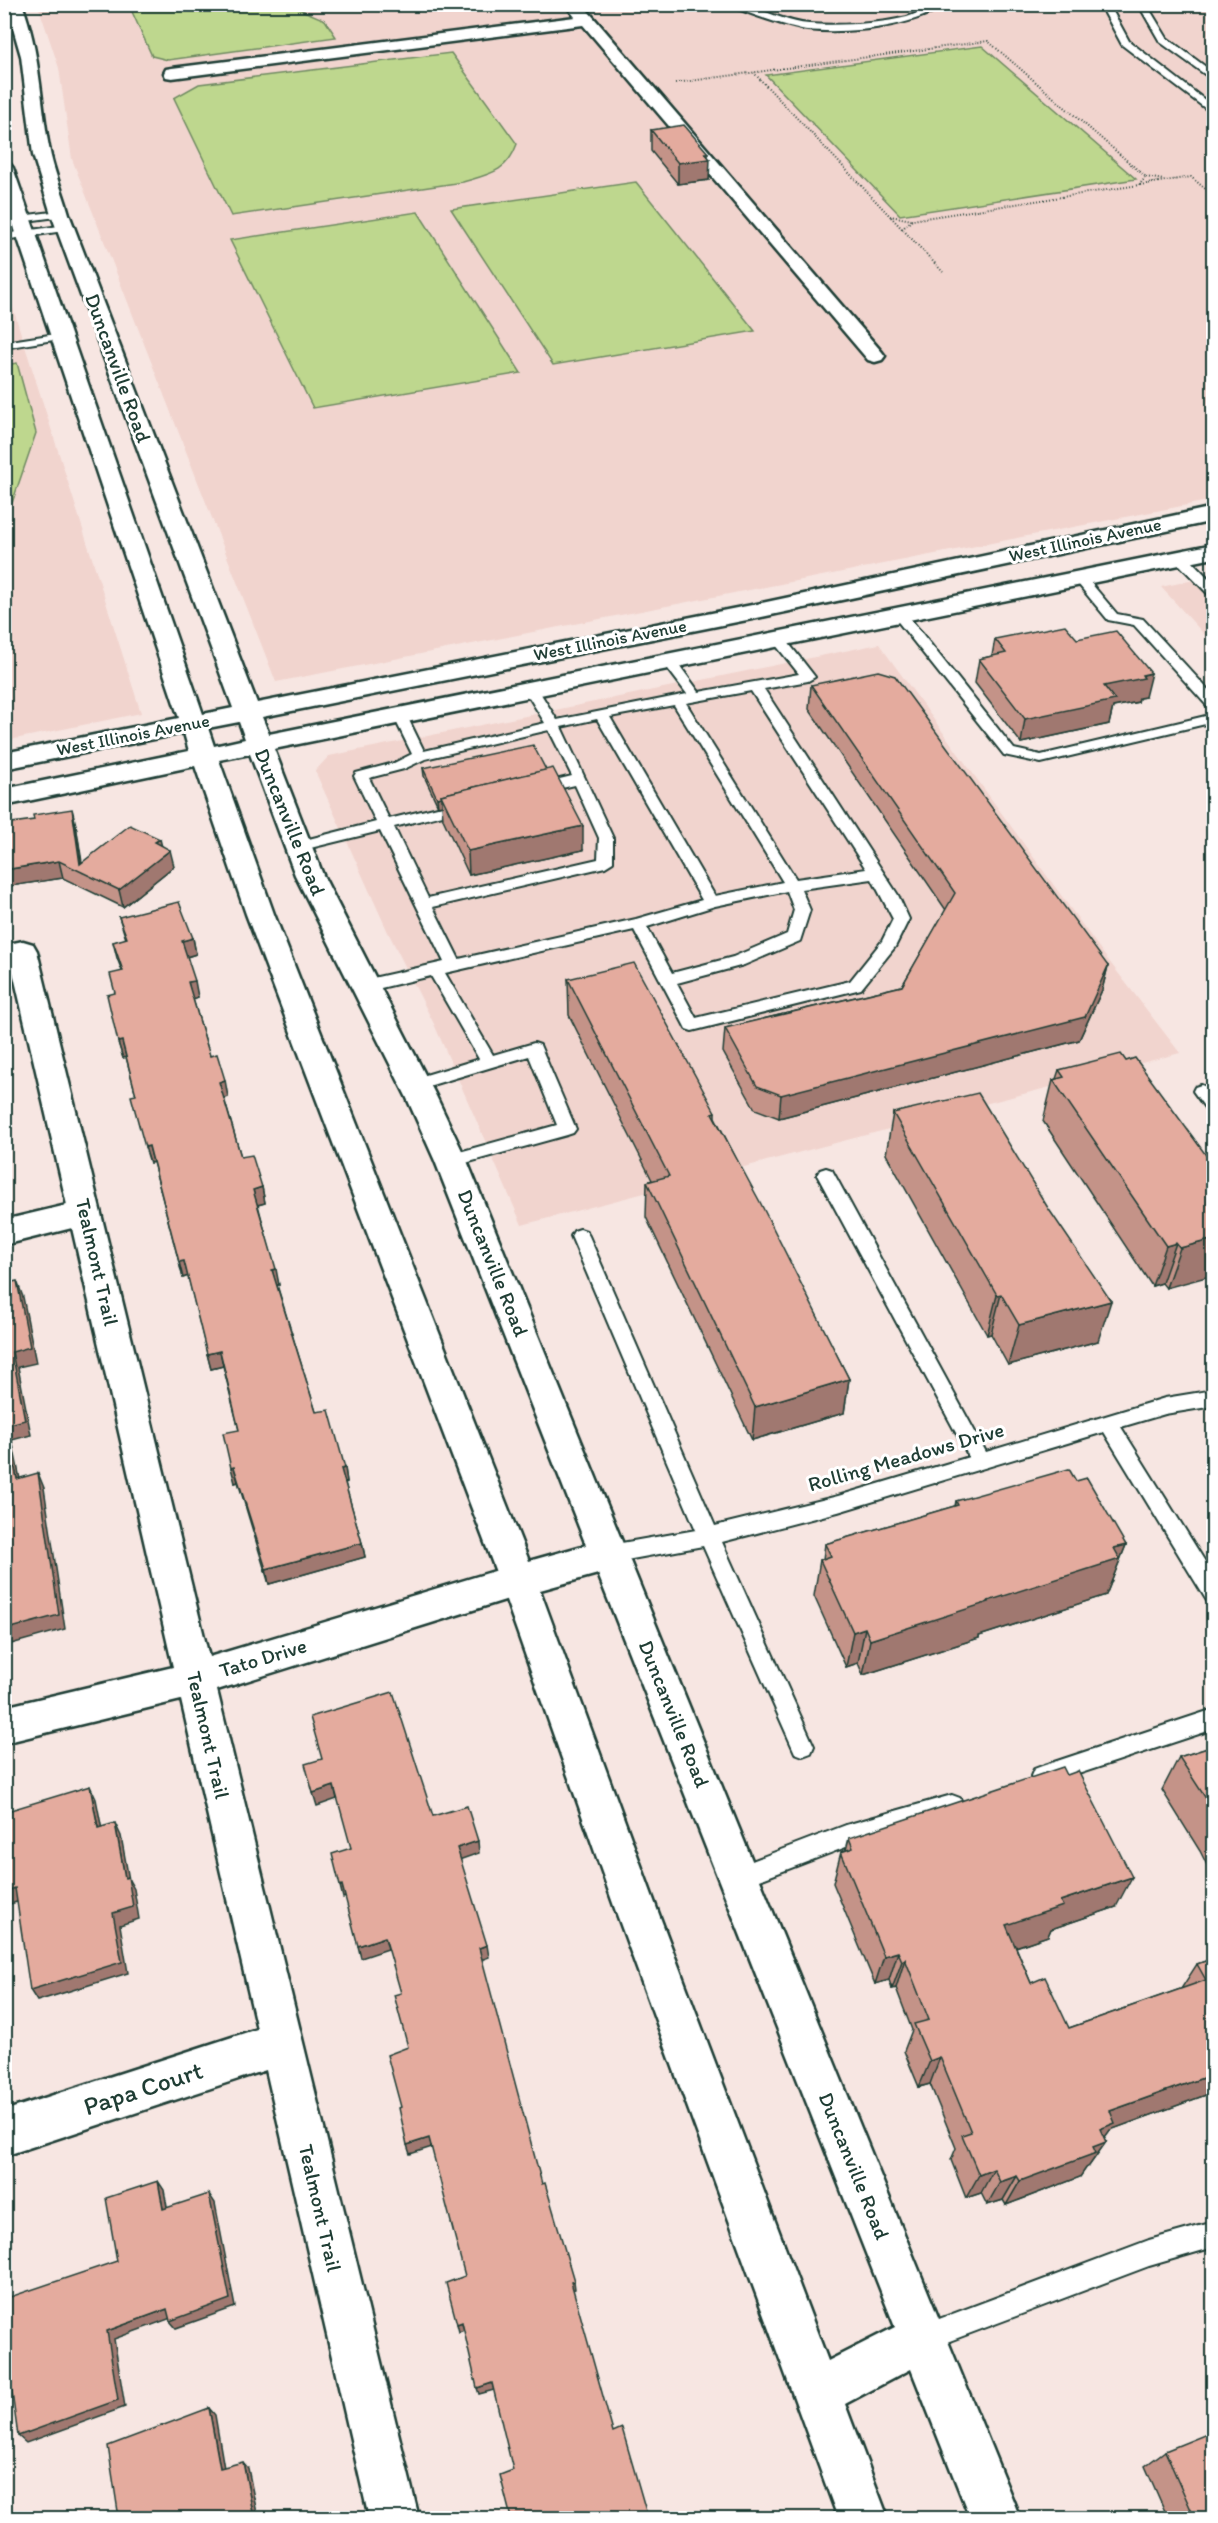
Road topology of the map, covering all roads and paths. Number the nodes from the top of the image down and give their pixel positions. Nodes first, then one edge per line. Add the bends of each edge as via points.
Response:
1 (14, 4) edge
2 (573, 4) edge
3 (732, 4) edge
4 (942, 4) edge
5 (1067, 4) edge
6 (1200, 4) edge
7 (1106, 7) junction
8 (1144, 7) junction
9 (586, 20) junction
10 (172, 73) dead end
11 (754, 73) junction
12 (1214, 78) edge
13 (645, 87) junction
14 (1214, 112) edge
15 (4, 168) edge
16 (1146, 177) junction
17 (1168, 181) junction
18 (1139, 185) junction
19 (1214, 196) edge
20 (890, 216) junction
21 (912, 220) junction
22 (63, 221) junction
23 (18, 224) edge
24 (902, 229) junction
25 (4, 237) edge
26 (943, 272) dead end
27 (62, 336) junction
28 (4, 345) edge
29 (875, 356) dead end
30 (1214, 514) edge
31 (1150, 526) junction
32 (1214, 551) edge
33 (1181, 558) junction
34 (1080, 579) junction
35 (1214, 592) edge
36 (757, 611) junction
37 (900, 615) junction
38 (778, 639) junction
39 (669, 661) junction
40 (755, 686) junction
41 (531, 689) junction
42 (696, 697) junction
43 (678, 701) junction
44 (1214, 705) edge
45 (247, 713) junction
46 (601, 714) junction
47 (400, 716) junction
48 (1214, 718) edge
49 (553, 725) junction
50 (198, 739) junction
51 (259, 744) junction
52 (420, 756) junction
53 (4, 761) edge
54 (580, 779) junction
55 (523, 792) edge
56 (4, 798) edge
57 (476, 803) edge
58 (384, 824) junction
59 (298, 846) junction
60 (876, 873) junction
61 (792, 885) junction
62 (710, 902) junction
63 (424, 904) junction
64 (638, 924) junction
65 (14, 953) edge
66 (454, 966) junction
67 (435, 970) junction
68 (668, 980) junction
69 (364, 986) junction
70 (489, 1062) junction
71 (415, 1084) junction
72 (1201, 1091) dead end
73 (1214, 1108) edge
74 (451, 1161) junction
75 (826, 1175) dead end
76 (85, 1213) junction
77 (4, 1233) edge
78 (580, 1236) dead end
79 (1214, 1398) edge
80 (1108, 1423) junction
81 (981, 1461) junction
82 (709, 1536) junction
83 (610, 1554) junction
84 (518, 1580) junction
85 (1214, 1595) edge
86 (195, 1679) junction
87 (1214, 1719) edge
88 (4, 1725) edge
89 (803, 1746) dead end
90 (1021, 1783) edge
91 (976, 1798) edge
92 (739, 1877) junction
93 (281, 2043) junction
94 (4, 2134) edge
95 (1214, 2234) edge
96 (923, 2338) junction
97 (817, 2392) junction
98 (394, 2518) edge
99 (863, 2518) edge
100 (995, 2518) edge

1 - 22 main road, Duncanville Road via 34,92 40,149
2 - 9 main road
3 - 4 lane via 806,27 847,27 909,19
5 - 7 lane
6 - 8 lane
7 - 8 lane
7 - 14 lane via 1125,43
8 - 12 lane via 1163,40
9 - 10 main road
9 - 13 main road
11 - 13 path
11 - 16 path via 987,41
11 - 20 path
13 - 29 main road
15 - 23 main road, Duncanville Road
16 - 17 path
16 - 18 path
17 - 18 path
17 - 19 path via 1191,177
18 - 21 path
20 - 21 path
20 - 24 path
21 - 24 path
22 - 23 lane
22 - 23 lane
22 - 45 main road, Duncanville Road
23 - 25 lane
23 - 27 main road, Duncanville Road
24 - 26 path
27 - 28 lane
27 - 50 main road, Duncanville Road
30 - 31 main road, West Illinois Avenue
31 - 33 main road
31 - 36 main road, West Illinois Avenue
32 - 33 main road, West Illinois Avenue
33 - 34 main road, West Illinois Avenue
33 - 35 lane
34 - 37 main road, West Illinois Avenue
34 - 44 lane via 1113,617 1138,622
36 - 38 main road
36 - 45 main road, West Illinois Avenue
37 - 38 main road, West Illinois Avenue
37 - 48 lane via 1009,752 1041,759
38 - 39 main road, West Illinois Avenue
38 - 40 lane via 808,677
39 - 41 main road, West Illinois Avenue
39 - 42 lane
40 - 42 lane
40 - 60 lane
41 - 47 main road, West Illinois Avenue
41 - 49 lane
42 - 43 lane
43 - 46 lane
43 - 61 lane
45 - 50 main road, West Illinois Avenue
45 - 51 main road, Duncanville Road
46 - 49 lane
46 - 62 lane
47 - 51 main road, West Illinois Avenue
47 - 52 lane
49 - 52 lane
49 - 54 lane
50 - 51 main road, West Illinois Avenue
50 - 53 main road, West Illinois Avenue
50 - 56 main road, West Illinois Avenue
50 - 84 main road, Duncanville Road via 260,914
51 - 59 main road, Duncanville Road
52 - 58 lane via 361,776
54 - 55 lane
54 - 63 lane via 606,838 605,862
57 - 58 lane
58 - 59 lane
58 - 63 lane
59 - 69 main road, Duncanville Road
60 - 61 lane
60 - 68 lane via 901,919 889,943 855,985 692,1025
61 - 62 lane
61 - 68 lane via 802,910 794,937 738,961
62 - 64 lane
63 - 66 lane
64 - 66 lane
64 - 68 lane
65 - 76 main road, Tealmont Trail
66 - 67 lane
67 - 69 lane
67 - 70 lane
69 - 71 main road, Duncanville Road
70 - 71 lane
70 - 74 lane via 534,1049 567,1128
71 - 74 main road, Duncanville Road
72 - 73 lane
74 - 83 main road, Duncanville Road
75 - 81 lane
76 - 77 main road
76 - 86 main road, Tealmont Trail
78 - 82 lane
79 - 80 lane, Rolling Meadows Drive via 1165,1406
80 - 81 lane, Rolling Meadows Drive
80 - 85 lane
81 - 82 lane, Rolling Meadows Drive via 837,1504
82 - 83 lane, Rolling Meadows Drive
82 - 89 lane
83 - 84 main road, Tato Drive
83 - 92 main road, Duncanville Road
84 - 86 main road, Tato Drive
84 - 97 main road, Duncanville Road
86 - 88 main road, Tato Drive
86 - 93 main road, Tealmont Trail
87 - 90 lane
91 - 92 lane via 846,1836
92 - 96 main road, Duncanville Road
93 - 94 main road, Papa Court
93 - 98 main road, Tealmont Trail
95 - 96 lane via 1149,2253
96 - 97 main road
96 - 100 main road, Duncanville Road
97 - 99 main road, Duncanville Road

